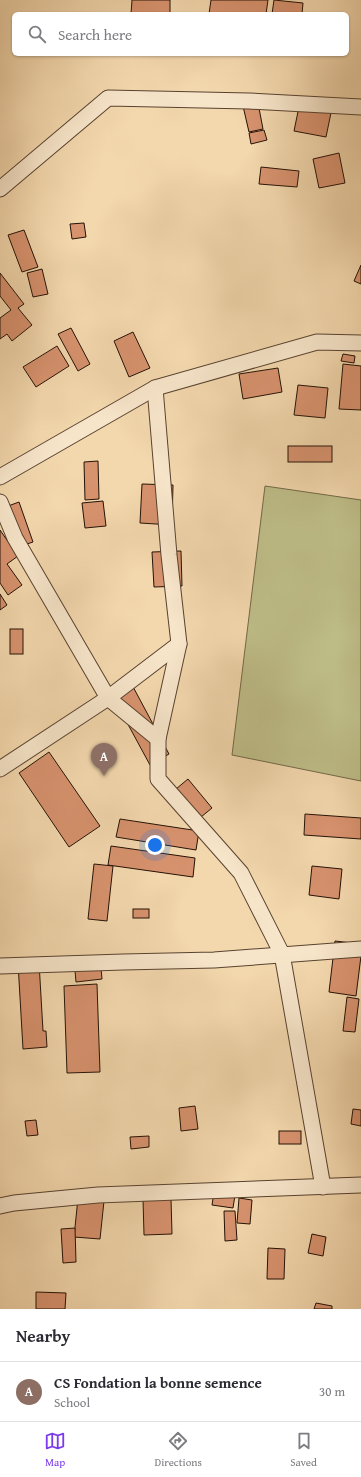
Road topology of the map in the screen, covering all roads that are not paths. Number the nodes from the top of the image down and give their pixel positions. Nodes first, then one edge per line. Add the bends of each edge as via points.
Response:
1 (361, 107) edge
2 (0, 189) edge
3 (361, 344) edge
4 (155, 388) junction
5 (0, 477) edge
6 (0, 502) edge
7 (179, 644) junction
8 (108, 698) junction
9 (158, 739) junction
10 (0, 769) edge
11 (361, 949) edge
12 (282, 954) junction
13 (0, 966) edge
14 (361, 1186) edge
15 (323, 1187) junction
16 (0, 1206) edge

1 - 2 street via 249,101 108,98
3 - 4 street via 317,342
4 - 5 street
4 - 7 street
6 - 8 street via 15,538
7 - 8 street
7 - 9 street
8 - 9 street
8 - 10 street
9 - 12 street via 158,778 241,873
11 - 12 street
12 - 13 street via 214,960
12 - 15 street
14 - 15 street
15 - 16 street via 98,1195

